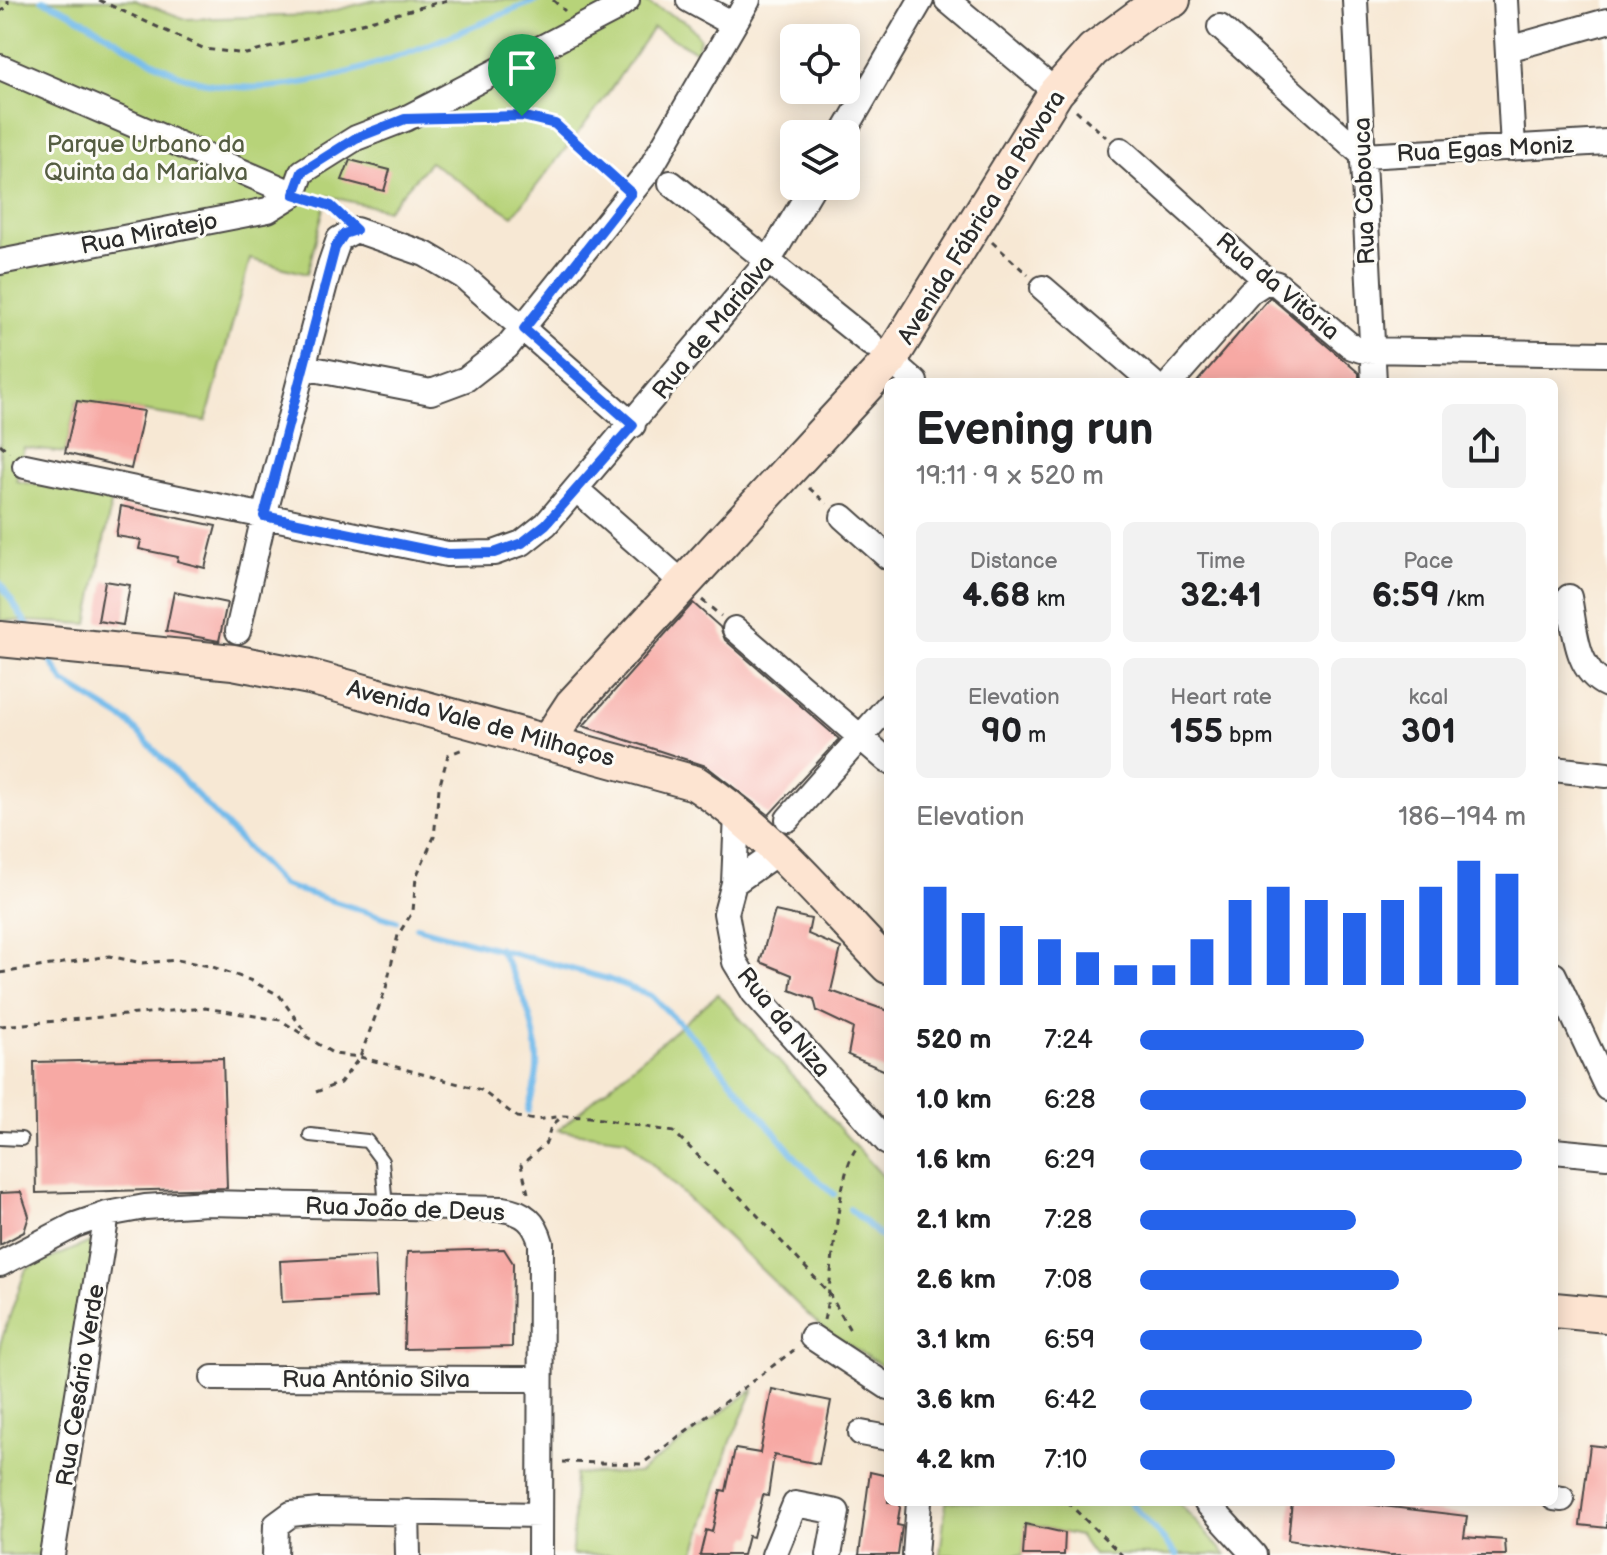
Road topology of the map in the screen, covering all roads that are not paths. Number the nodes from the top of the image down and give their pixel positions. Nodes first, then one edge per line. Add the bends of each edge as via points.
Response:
1 (627, 0) edge
2 (689, 0) edge
3 (748, 0) edge
4 (921, 0) edge
5 (947, 0) edge
6 (1173, 0) edge
7 (1355, 0) edge
8 (1505, 0) edge
9 (1607, 21) edge
10 (733, 24) junction
11 (1220, 27) dead end
12 (1508, 49) junction
13 (0, 67) edge
14 (1056, 92) junction
15 (851, 120) edge
16 (1607, 142) edge
17 (1513, 148) junction
18 (1121, 150) road end
19 (1364, 156) junction
20 (671, 183) dead end
21 (294, 194) junction
22 (805, 200) edge
23 (769, 260) junction
24 (0, 262) edge
25 (1267, 281) junction
26 (1043, 288) road end
27 (524, 329) junction
28 (1372, 351) junction
29 (1607, 354) edge
30 (892, 362) edge
31 (303, 367) junction
32 (1147, 378) edge
33 (1175, 378) edge
34 (1374, 378) edge
35 (633, 425) junction
36 (25, 466) dead end
37 (577, 490) junction
38 (264, 516) junction
39 (843, 517) road end
40 (884, 553) edge
41 (684, 584) junction
42 (1569, 597) dead end
43 (735, 629) road end
44 (238, 631) dead end
45 (0, 639) edge
46 (1607, 685) edge
47 (884, 711) edge
48 (861, 738) junction
49 (549, 740) junction
50 (884, 758) edge
51 (1558, 769) edge
52 (1607, 775) edge
53 (737, 814) junction
54 (788, 819) dead end
55 (778, 852) junction
56 (734, 883) junction
57 (884, 962) edge
58 (1558, 988) edge
59 (1607, 1088) edge
60 (310, 1135) dead end
61 (882, 1136) edge
62 (0, 1138) edge
63 (21, 1139) dead end
64 (1558, 1151) edge
65 (1607, 1156) edge
66 (386, 1207) junction
67 (107, 1214) junction
68 (0, 1264) edge
69 (1558, 1310) edge
70 (1607, 1315) edge
71 (812, 1337) road end
72 (213, 1378) dead end
73 (539, 1379) junction
74 (884, 1384) edge
75 (861, 1433) dead end
76 (884, 1437) edge
77 (919, 1506) edge
78 (1210, 1506) edge
79 (407, 1512) junction
80 (540, 1515) junction
81 (52, 1555) edge
82 (275, 1555) edge
83 (408, 1555) edge
84 (540, 1555) edge
85 (774, 1555) edge
86 (829, 1555) edge
87 (915, 1555) edge
88 (1254, 1555) edge

1 - 21 street via 419,112 356,138 302,172
2 - 10 street
3 - 10 street
4 - 15 street
5 - 14 street
6 - 14 street, Avenida Fábrica da Pólvora via 1146,11 1093,50
7 - 19 street, Rua Cabouca
8 - 12 street
9 - 12 street
10 - 27 street via 650,169
11 - 19 street
12 - 17 street
13 - 21 street
14 - 30 street, Avenida Fábrica da Pólvora
16 - 17 street, Rua Egas Moniz
17 - 19 street, Rua Egas Moniz
18 - 25 street, Rua da Vitória
19 - 28 street, Rua Cabouca
20 - 23 street
21 - 24 street, Rua Miratejo via 268,210
22 - 23 street, Rua de Marialva
23 - 30 street
23 - 35 street, Rua de Marialva
25 - 28 street, Rua da Vitória via 1352,347
25 - 33 street via 1250,292
26 - 32 street
27 - 31 street via 466,379 431,392
27 - 31 street via 445,264 356,230 344,234 335,248
27 - 35 street
28 - 29 street, Rua da Vitória
28 - 34 street, Rua Cabouca
30 - 41 street, Avenida Fábrica da Pólvora
31 - 38 street
35 - 37 street, Rua de Marialva
36 - 38 street, Rua de Marialva
37 - 38 street, Rua de Marialva via 534,535 480,556 447,554
37 - 41 street
38 - 44 street
39 - 40 street
41 - 49 street, Avenida Fábrica da Pólvora via 572,705
42 - 46 street via 1581,658 1594,678
43 - 48 street
45 - 49 street, Avenida Vale de Milhaços via 233,662
47 - 48 street
48 - 50 street
48 - 54 street
49 - 53 street, Avenida Vale de Milhaços via 695,783
51 - 52 street
53 - 55 street, Avenida Vale de Milhaços
53 - 56 street, Rua da Niza
55 - 56 street
55 - 57 street, Avenida Vale de Milhaços
56 - 61 street, Rua da Niza via 727,931 742,977
58 - 59 street
60 - 66 lane via 367,1141 382,1161
62 - 63 lane
64 - 65 street
66 - 67 street, Rua João de Deus via 207,1203
66 - 73 street, Rua João de Deus via 513,1210 532,1222 541,1243
67 - 68 street, Rua João de Deus
67 - 81 street, Rua Cesário Verde
69 - 70 street
71 - 74 street
72 - 73 street, Rua António Silva
73 - 80 street, Rua João de Deus
75 - 76 street
77 - 87 street
78 - 88 street
79 - 80 street
79 - 82 street via 291,1514 276,1525
79 - 83 street
80 - 84 street, Rua João de Deus
85 - 86 street via 795,1504 837,1512

